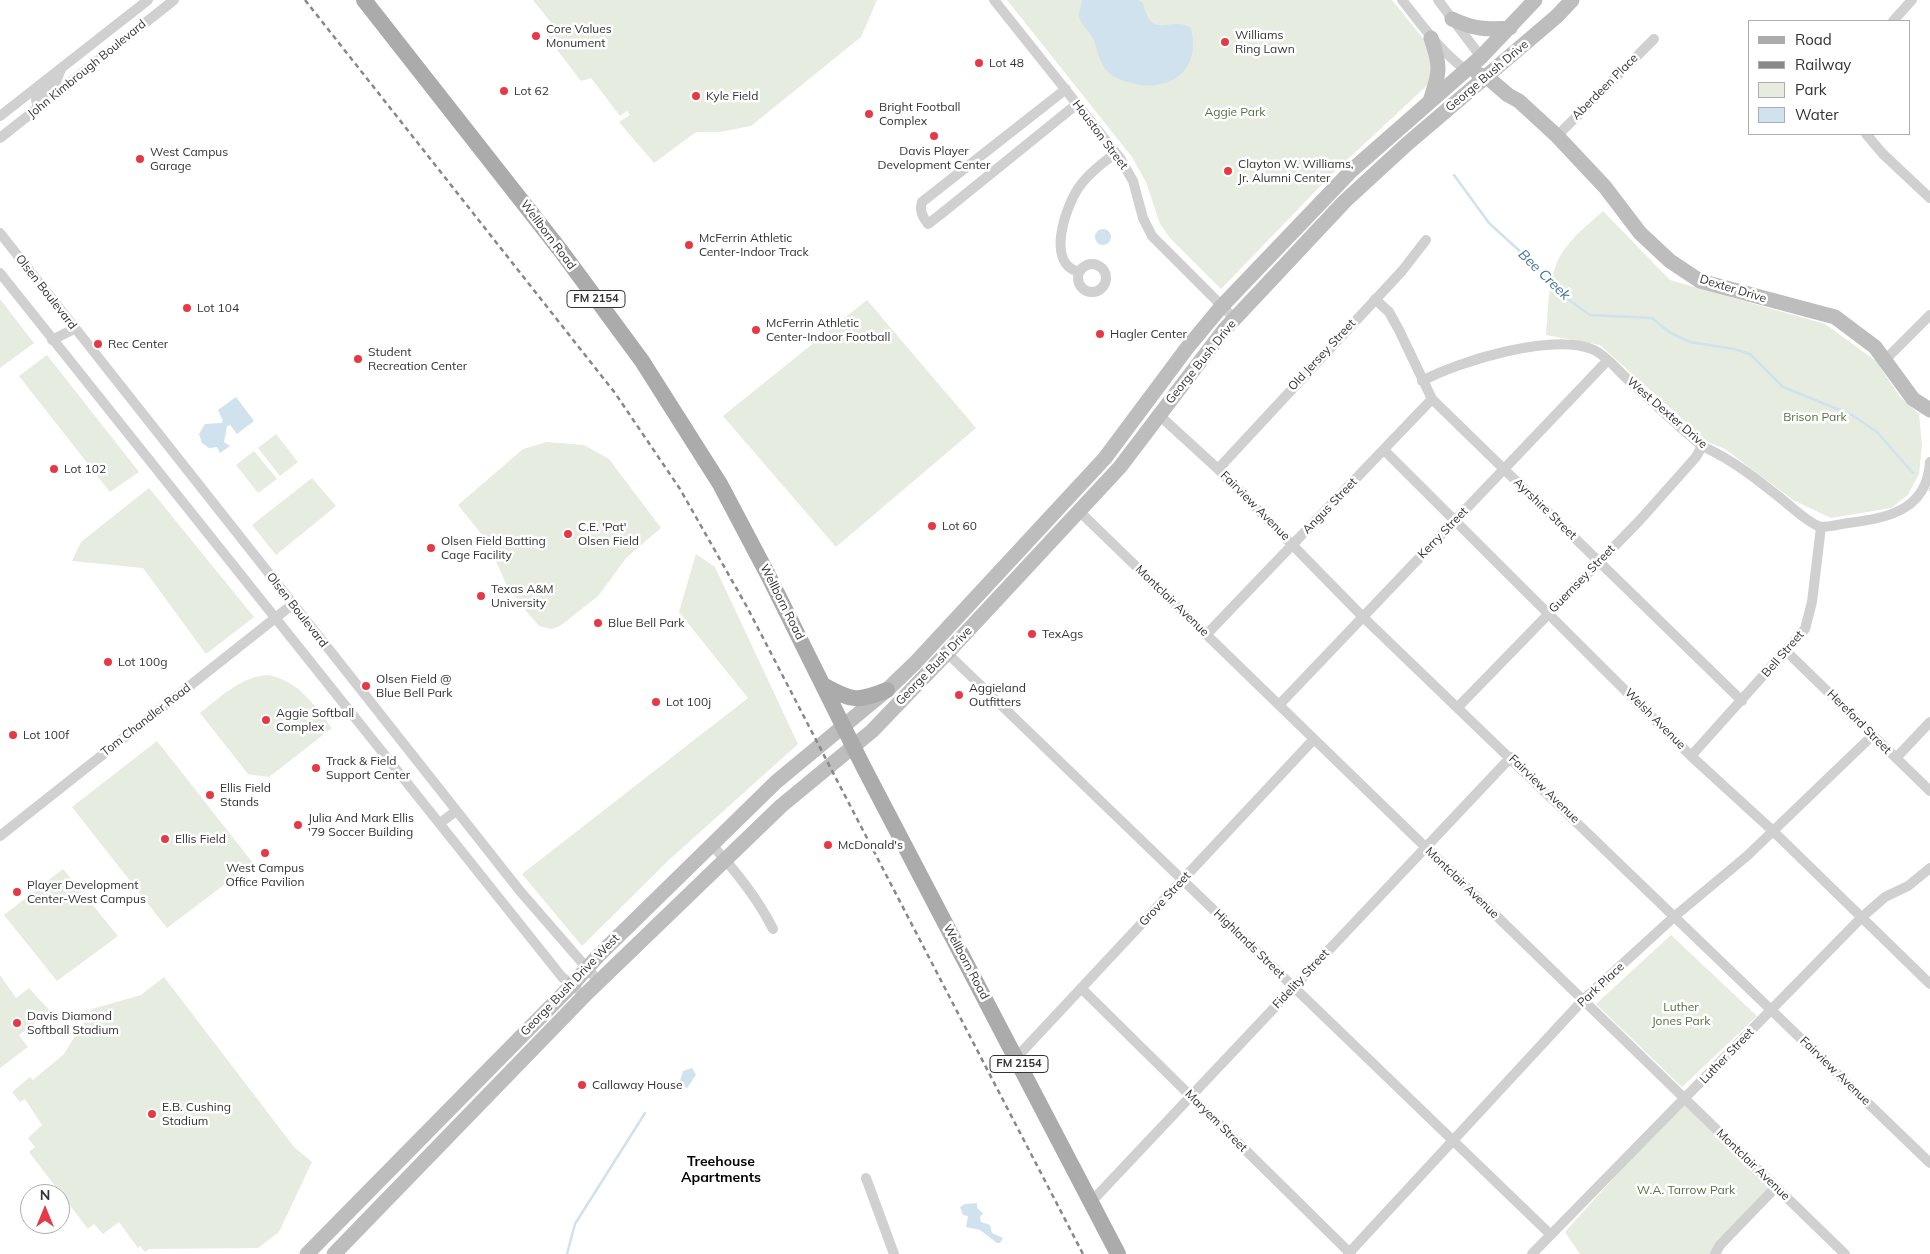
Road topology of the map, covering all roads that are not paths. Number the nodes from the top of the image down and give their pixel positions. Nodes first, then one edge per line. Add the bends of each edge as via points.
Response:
1 (148, 0) edge
2 (174, 0) edge
3 (364, 0) edge
4 (994, 0) edge
5 (1402, 0) edge
6 (1438, 0) edge
7 (1535, 0) edge
8 (1572, 0) edge
9 (1912, 0) edge
10 (1452, 19) junction
11 (1894, 20) edge
12 (1510, 28) junction
13 (1432, 38) junction
14 (1654, 39) dead end
15 (86, 48) junction
16 (1481, 57) junction
17 (96, 62) junction
18 (62, 68) junction
19 (1466, 70) junction
20 (1487, 77) junction
21 (1066, 89) junction
22 (1430, 102) junction
23 (1078, 104) junction
24 (38, 109) junction
25 (0, 116) edge
26 (1867, 135) edge
27 (1557, 136) junction
28 (0, 138) edge
29 (1116, 153) junction
30 (1930, 198) edge
31 (0, 233) edge
32 (1426, 240) dead end
33 (1080, 272) dead end
34 (0, 273) edge
35 (1375, 299) junction
36 (1221, 307) junction
37 (1930, 316) edge
38 (1235, 319) junction
39 (74, 329) junction
40 (52, 340) junction
41 (1608, 360) junction
42 (1884, 361) junction
43 (1422, 381) junction
44 (1432, 399) junction
45 (1930, 410) edge
46 (1159, 415) junction
47 (1126, 432) junction
48 (1702, 446) junction
49 (1384, 450) junction
50 (1930, 462) edge
51 (1218, 469) junction
52 (1504, 469) junction
53 (1080, 512) junction
54 (1456, 520) junction
55 (1821, 527) junction
56 (1293, 545) junction
57 (1599, 562) junction
58 (293, 604) junction
59 (1548, 614) junction
60 (1364, 617) junction
61 (274, 618) junction
62 (1206, 635) junction
63 (1787, 652) junction
64 (947, 653) junction
65 (825, 686) junction
66 (886, 690) junction
67 (1742, 701) junction
68 (1279, 706) junction
69 (1458, 707) junction
70 (1930, 722) edge
71 (844, 726) junction
72 (1873, 735) junction
73 (1314, 739) junction
74 (853, 746) junction
75 (1691, 756) junction
76 (1511, 757) junction
77 (1896, 758) junction
78 (1930, 791) edge
79 (456, 811) junction
80 (440, 823) junction
81 (1773, 831) junction
82 (0, 836) edge
83 (711, 844) junction
84 (1426, 847) junction
85 (725, 859) junction
86 (1930, 868) edge
87 (1183, 880) junction
88 (1675, 916) junction
89 (1861, 918) junction
90 (773, 929) dead end
91 (586, 968) junction
92 (599, 982) junction
93 (1930, 984) edge
94 (571, 986) junction
95 (1294, 987) junction
96 (1081, 988) junction
97 (587, 993) junction
98 (1583, 1000) junction
99 (1772, 1009) junction
100 (1016, 1058) junction
101 (1191, 1096) junction
102 (1685, 1099) junction
103 (1453, 1140) junction
104 (1930, 1163) edge
105 (384, 1175) junction
106 (866, 1178) dead end
107 (1776, 1187) junction
108 (1091, 1202) junction
109 (1550, 1234) junction
110 (348, 1239) junction
111 (1350, 1253) edge
112 (307, 1254) edge
113 (334, 1254) edge
114 (894, 1254) edge
115 (1118, 1254) edge
116 (1532, 1254) edge
117 (1715, 1254) edge
118 (1845, 1254) edge

1 - 15 street, John Kimbrough Boulevard
2 - 17 street, John Kimbrough Boulevard
3 - 65 main road, Wellborn Road / FM 2154 via 561,251 642,361 720,484
4 - 21 street, Houston Street
5 - 13 street
6 - 10 street
7 - 12 main road, George Bush Drive
8 - 20 main road, George Bush Drive
9 - 11 street
10 - 12 main road via 1486,30
10 - 16 street
12 - 16 main road, George Bush Drive
13 - 19 street
13 - 22 main road via 1439,75
14 - 27 street, Aberdeen Place
15 - 17 street
15 - 18 street, John Kimbrough Boulevard
16 - 19 main road, George Bush Drive
16 - 20 main road
17 - 24 street, John Kimbrough Boulevard
18 - 24 street via 56,82 37,98
18 - 25 street, John Kimbrough Boulevard
19 - 20 main road
19 - 22 main road, George Bush Drive
20 - 27 main road, Dexter Drive
20 - 38 main road, George Bush Drive via 1369,177
21 - 23 street, Houston Street
21 - 23 street via 922,202 923,218 928,224 942,214
22 - 36 main road, George Bush Drive via 1352,170
23 - 29 street, Houston Street
24 - 28 street, John Kimbrough Boulevard
26 - 30 street
27 - 42 main road, Dexter Drive via 1611,193 1640,233 1670,261 1700,281 1835,317 1875,347
29 - 33 street via 1082,183 1065,217 1062,254 1069,267
29 - 36 street, Houston Street via 1133,182 1143,218 1152,236
31 - 39 street, Olsen Boulevard
32 - 35 street, Old Jersey Street
34 - 40 street, Olsen Boulevard
35 - 43 street, Ayrshire Street via 1400,330
35 - 51 street, Old Jersey Street
36 - 38 street, Houston Street
36 - 47 main road, George Bush Drive
37 - 42 street
38 - 46 main road, George Bush Drive via 1200,359
39 - 40 street
39 - 58 street, Olsen Boulevard
40 - 61 street, Olsen Boulevard
41 - 43 street, West Dexter Drive via 1595,350 1546,345 1467,362
41 - 48 street, West Dexter Drive
41 - 52 street, Kerry Street
42 - 45 main road, Dexter Drive via 1913,399
43 - 44 street, Ayrshire Street
44 - 49 street, Angus Street
44 - 52 street, Ayrshire Street
46 - 51 street, Fairview Avenue
46 - 53 main road, George Bush Drive via 1120,467
47 - 53 main road via 1128,443 1079,500
47 - 66 main road, George Bush Drive via 991,582
48 - 55 street, West Dexter Drive via 1742,468
48 - 57 street, Guernsey Street via 1670,486
49 - 54 street, Welsh Avenue
49 - 56 street, Angus Street
50 - 55 street via 1920,494 1901,511 1870,520
51 - 56 street, Fairview Avenue
52 - 54 street, Kerry Street
52 - 57 street, Ayrshire Street
53 - 62 street, Montclair Avenue
53 - 64 main road, George Bush Drive
54 - 59 street, Welsh Avenue
54 - 60 street, Kerry Street
55 - 63 street, Bell Street via 1812,602 1805,629
56 - 60 street, Fairview Avenue
56 - 62 street, Angus Street
57 - 59 street, Guernsey Street
57 - 67 street, Ayrshire Street
58 - 61 street, Tom Chandler Road
58 - 79 street, Olsen Boulevard
59 - 69 street, Guernsey Street
59 - 75 street, Welsh Avenue
60 - 68 street, Kerry Street
60 - 69 street, Fairview Avenue
61 - 80 street, Olsen Boulevard
61 - 82 street, Tom Chandler Road
62 - 68 street, Montclair Avenue
63 - 67 street, Bell Street
63 - 72 street, Hereford Street
64 - 74 main road, George Bush Drive
64 - 87 street, Highlands Street
65 - 66 main road via 853,700
65 - 71 main road, Wellborn Road / FM 2154
66 - 71 main road, George Bush Drive
67 - 75 street, Bell Street
68 - 73 street, Montclair Avenue
69 - 76 street, Fairview Avenue
70 - 77 street
71 - 74 main road, Wellborn Road / FM 2154
71 - 83 main road, George Bush Drive West via 776,782
72 - 77 street, Hereford Street
72 - 81 street, Park Place
73 - 84 street, Montclair Avenue
73 - 87 street, Grove Street
74 - 85 main road, George Bush Drive West via 781,806
74 - 100 main road, Wellborn Road / FM 2154
75 - 81 street, Welsh Avenue
76 - 84 street, Fidelity Street
76 - 88 street, Fairview Avenue
77 - 78 street, Hereford Street
79 - 80 street
79 - 91 street, Olsen Boulevard
80 - 94 street, Olsen Boulevard
81 - 88 street, Park Place
81 - 89 street, Welsh Avenue
83 - 85 street
83 - 91 main road, George Bush Drive West
84 - 95 street, Fidelity Street
84 - 98 street, Montclair Avenue
85 - 90 street via 762,906
85 - 92 main road, George Bush Drive West
86 - 89 street, Luther Street via 1908,886 1885,897
87 - 95 street, Highlands Street
87 - 96 street, Grove Street
88 - 98 street, Park Place
88 - 99 street, Fairview Avenue
89 - 93 street, Welsh Avenue
89 - 99 street, Luther Street
91 - 92 street, Olsen Boulevard
91 - 94 main road, George Bush Drive West
92 - 97 main road, George Bush Drive West
94 - 97 street, Olsen Boulevard
94 - 105 main road, George Bush Drive West
95 - 101 street, Fidelity Street
95 - 103 street, Highlands Street
96 - 100 street, Grove Street
96 - 101 street, Maryem Street
97 - 110 main road, George Bush Drive West
98 - 102 street, Montclair Avenue
98 - 103 street, Park Place
99 - 102 street, Luther Street
99 - 104 street, Fairview Avenue
100 - 108 main road, Wellborn Road / FM 2154
101 - 108 street, Fidelity Street
101 - 111 street, Maryem Street
102 - 107 street, Montclair Avenue
102 - 109 street, Luther Street
103 - 109 street, Highlands Street
103 - 111 street, Park Place
105 - 110 main road via 378,1196 345,1232
105 - 112 main road, George Bush Drive West
106 - 114 street
107 - 117 street
107 - 118 street, Montclair Avenue
108 - 115 main road, Wellborn Road / FM 2154
109 - 116 street, Luther Street
110 - 113 main road, George Bush Drive West

